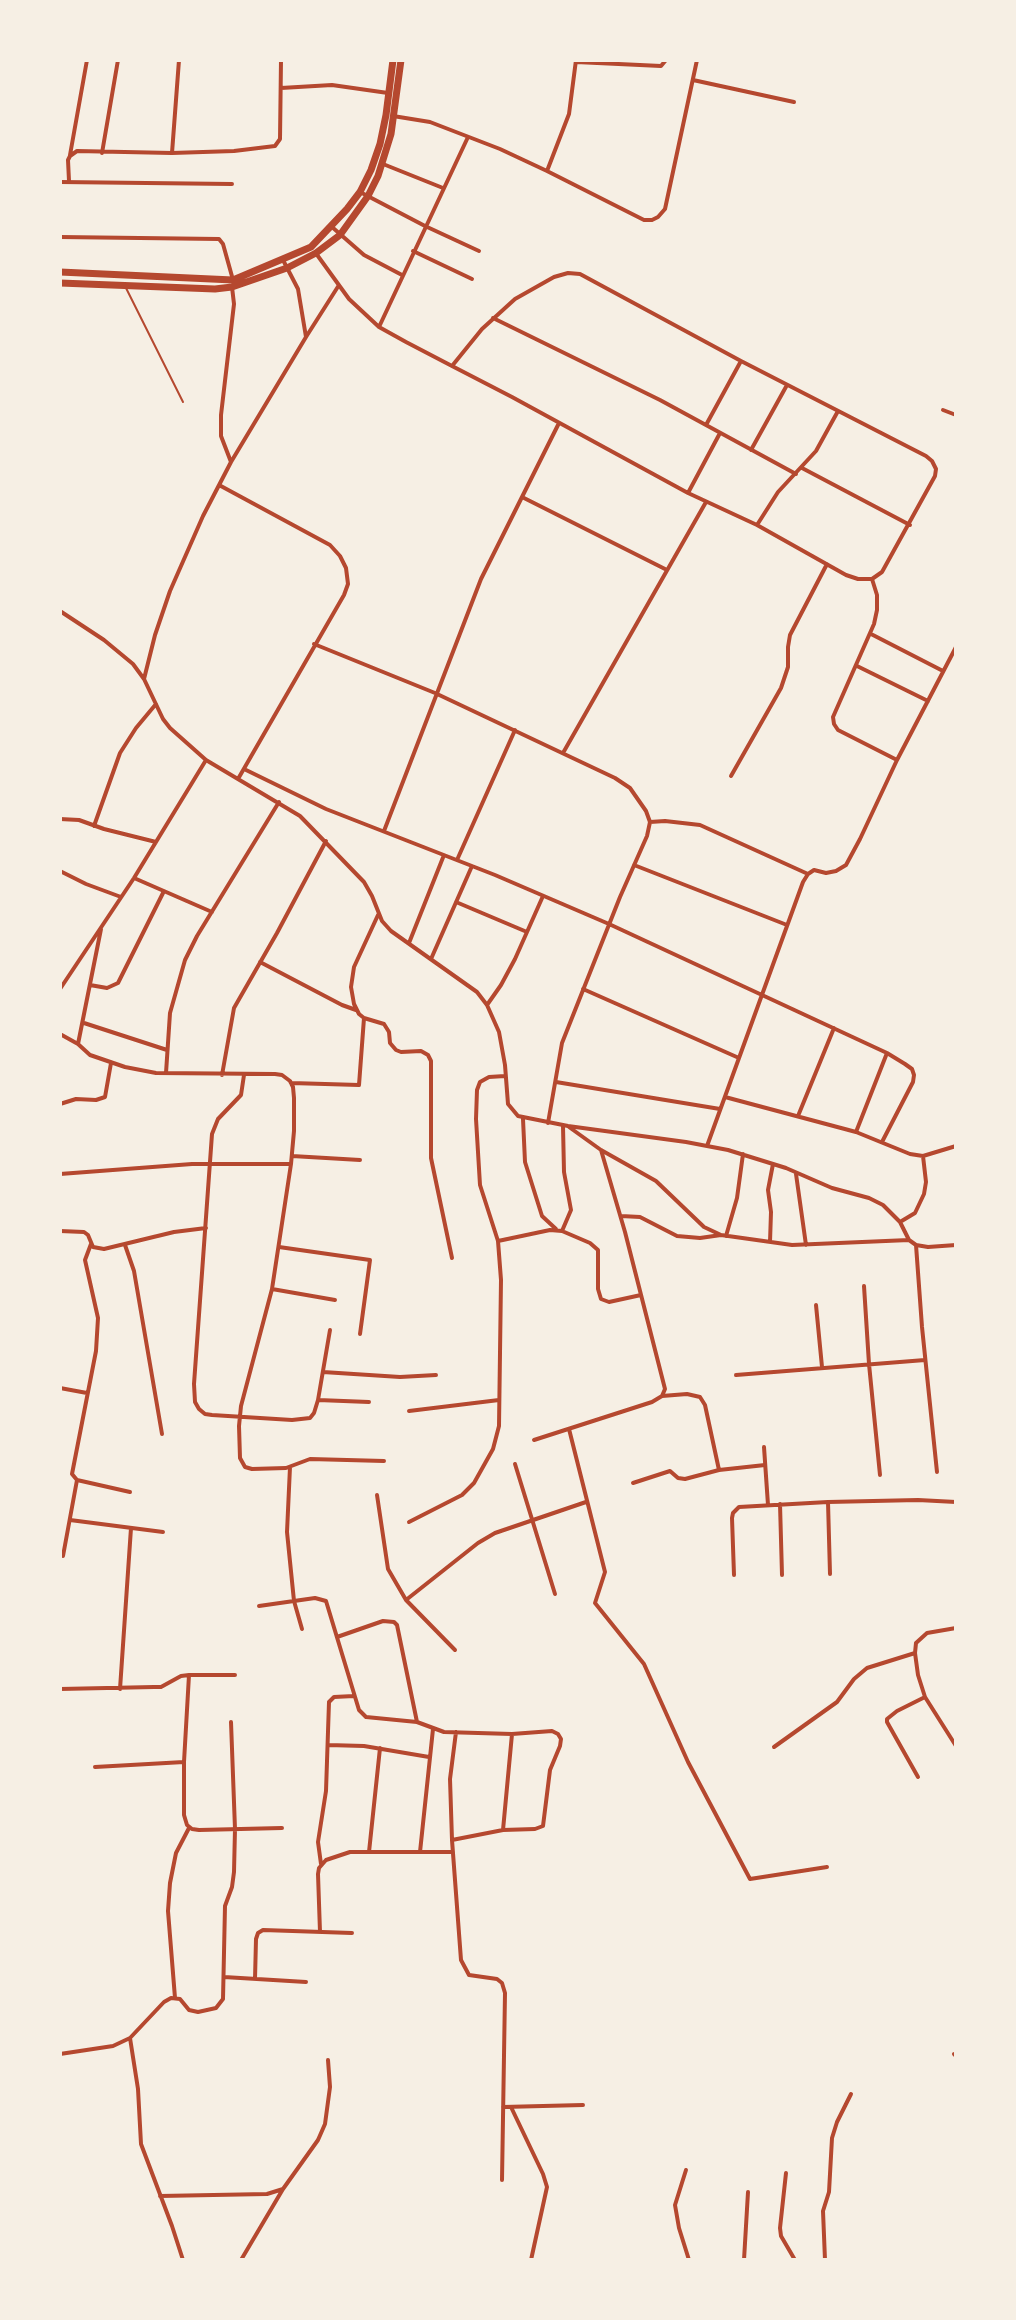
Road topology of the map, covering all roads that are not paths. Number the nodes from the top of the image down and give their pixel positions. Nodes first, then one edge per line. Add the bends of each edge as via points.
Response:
1 (87, 60) edge
2 (118, 60) edge
3 (179, 60) edge
4 (281, 60) edge
5 (393, 60) edge
6 (400, 60) edge
7 (666, 60) edge
8 (697, 60) edge
9 (576, 61) edge
10 (693, 81) junction
11 (281, 88) junction
12 (389, 93) junction
13 (794, 102) dead end
14 (390, 116) junction
15 (468, 137) junction
16 (102, 153) junction
17 (172, 153) junction
18 (70, 156) junction
19 (383, 164) junction
20 (547, 171) junction
21 (69, 181) junction
22 (60, 182) edge
23 (231, 184) dead end
24 (443, 188) junction
25 (360, 192) junction
26 (368, 196) junction
27 (425, 226) junction
28 (332, 227) junction
29 (340, 235) junction
30 (60, 237) edge
31 (311, 247) junction
32 (413, 251) junction
33 (479, 251) dead end
34 (316, 254) junction
35 (283, 259) junction
36 (287, 268) junction
37 (60, 272) edge
38 (402, 275) junction
39 (472, 279) dead end
40 (60, 283) edge
41 (233, 284) junction
42 (124, 285) junction
43 (339, 285) junction
44 (493, 318) junction
45 (379, 327) junction
46 (306, 337) junction
47 (741, 361) junction
48 (452, 366) junction
49 (787, 385) junction
50 (183, 402) dead end
51 (943, 410) dead end
52 (837, 411) junction
53 (956, 415) edge
54 (560, 423) junction
55 (706, 425) junction
56 (720, 433) junction
57 (752, 450) junction
58 (231, 462) junction
59 (802, 468) junction
60 (796, 474) junction
61 (219, 485) junction
62 (688, 493) junction
63 (522, 497) junction
64 (706, 501) junction
65 (757, 525) junction
66 (910, 525) junction
67 (827, 564) junction
68 (667, 570) junction
69 (872, 579) junction
70 (60, 611) edge
71 (871, 634) junction
72 (314, 644) junction
73 (956, 647) edge
74 (857, 666) junction
75 (943, 671) junction
76 (144, 679) junction
77 (435, 693) junction
78 (928, 701) junction
79 (156, 704) junction
80 (515, 730) junction
81 (563, 753) junction
82 (206, 760) junction
83 (897, 760) junction
84 (244, 769) junction
85 (731, 776) dead end
86 (238, 779) junction
87 (279, 802) junction
88 (60, 819) edge
89 (650, 822) junction
90 (94, 826) junction
91 (384, 831) junction
92 (326, 841) junction
93 (156, 842) junction
94 (444, 855) junction
95 (457, 860) junction
96 (634, 865) junction
97 (472, 866) junction
98 (60, 872) edge
99 (808, 874) junction
100 (134, 878) junction
101 (164, 891) junction
102 (543, 896) junction
103 (121, 897) junction
104 (456, 902) junction
105 (212, 912) junction
106 (379, 914) junction
107 (609, 924) junction
108 (102, 925) junction
109 (788, 925) junction
110 (527, 932) junction
111 (409, 944) junction
112 (431, 959) junction
113 (260, 962) junction
114 (90, 985) junction
115 (60, 989) edge
116 (583, 989) junction
117 (762, 995) junction
118 (487, 1005) junction
119 (356, 1010) junction
120 (364, 1018) junction
121 (84, 1023) junction
122 (834, 1028) junction
123 (60, 1034) edge
124 (78, 1044) junction
125 (167, 1050) junction
126 (887, 1053) junction
127 (739, 1058) junction
128 (111, 1063) junction
129 (166, 1073) junction
130 (222, 1074) junction
131 (244, 1075) junction
132 (505, 1076) junction
133 (556, 1082) junction
134 (291, 1083) junction
135 (725, 1096) junction
136 (60, 1104) edge
137 (720, 1109) junction
138 (798, 1116) junction
139 (524, 1119) junction
140 (548, 1123) junction
141 (566, 1126) junction
142 (856, 1132) junction
143 (882, 1142) junction
144 (707, 1146) junction
145 (956, 1146) edge
146 (602, 1150) junction
147 (743, 1154) junction
148 (292, 1156) junction
149 (923, 1156) junction
150 (360, 1160) dead end
151 (211, 1163) junction
152 (291, 1164) junction
153 (773, 1164) junction
154 (796, 1173) junction
155 (60, 1174) edge
156 (621, 1216) junction
157 (900, 1222) junction
158 (206, 1228) junction
159 (60, 1230) edge
160 (556, 1230) junction
161 (562, 1231) junction
162 (724, 1236) junction
163 (909, 1240) junction
164 (498, 1241) junction
165 (770, 1242) junction
166 (91, 1244) junction
167 (125, 1245) junction
168 (806, 1245) junction
169 (916, 1245) junction
170 (956, 1245) edge
171 (279, 1247) junction
172 (452, 1258) dead end
173 (864, 1286) dead end
174 (272, 1289) junction
175 (641, 1295) junction
176 (334, 1300) dead end
177 (816, 1305) dead end
178 (330, 1330) dead end
179 (360, 1334) dead end
180 (925, 1360) junction
181 (869, 1365) junction
182 (822, 1367) junction
183 (322, 1372) junction
184 (436, 1375) dead end
185 (736, 1375) dead end
186 (60, 1388) edge
187 (87, 1393) junction
188 (662, 1396) junction
189 (318, 1400) junction
190 (499, 1400) junction
191 (369, 1402) dead end
192 (409, 1411) dead end
193 (240, 1416) junction
194 (569, 1430) junction
195 (162, 1434) dead end
196 (534, 1440) dead end
197 (764, 1447) dead end
198 (384, 1461) dead end
199 (515, 1464) dead end
200 (765, 1465) junction
201 (290, 1467) junction
202 (720, 1470) junction
203 (937, 1472) dead end
204 (880, 1475) dead end
205 (77, 1480) junction
206 (633, 1483) dead end
207 (130, 1492) dead end
208 (377, 1495) dead end
209 (586, 1502) junction
210 (828, 1502) junction
211 (956, 1502) edge
212 (768, 1504) junction
213 (780, 1504) junction
214 (531, 1519) junction
215 (70, 1520) junction
216 (409, 1522) dead end
217 (131, 1528) junction
218 (163, 1532) dead end
219 (63, 1556) dead end
220 (830, 1574) dead end
221 (734, 1575) dead end
222 (782, 1575) dead end
223 (555, 1594) dead end
224 (406, 1600) junction
225 (294, 1601) junction
226 (258, 1606) dead end
227 (956, 1628) edge
228 (302, 1629) dead end
229 (337, 1637) junction
230 (455, 1650) dead end
231 (915, 1653) junction
232 (189, 1675) junction
233 (235, 1675) dead end
234 (60, 1689) edge
235 (120, 1689) junction
236 (354, 1696) junction
237 (925, 1697) junction
238 (231, 1722) dead end
239 (417, 1722) junction
240 (433, 1729) junction
241 (456, 1732) junction
242 (512, 1734) junction
243 (327, 1745) junction
244 (956, 1746) edge
245 (774, 1747) dead end
246 (380, 1748) junction
247 (429, 1757) junction
248 (184, 1762) junction
249 (95, 1767) dead end
250 (918, 1777) dead end
251 (189, 1828) junction
252 (282, 1828) dead end
253 (235, 1829) junction
254 (503, 1830) junction
255 (452, 1840) junction
256 (369, 1852) junction
257 (420, 1852) junction
258 (453, 1852) junction
259 (321, 1864) junction
260 (827, 1867) dead end
261 (320, 1932) junction
262 (352, 1933) dead end
263 (224, 1977) junction
264 (255, 1979) junction
265 (306, 1982) dead end
266 (175, 1998) junction
267 (130, 2038) junction
268 (60, 2054) edge
269 (328, 2060) dead end
270 (851, 2094) dead end
271 (583, 2105) dead end
272 (503, 2107) junction
273 (511, 2107) junction
274 (686, 2170) dead end
275 (786, 2173) dead end
276 (502, 2180) dead end
277 (283, 2188) junction
278 (748, 2192) dead end
279 (160, 2196) junction
280 (183, 2260) edge
281 (241, 2260) edge
282 (531, 2260) edge
283 (689, 2260) edge
284 (744, 2260) edge
285 (795, 2260) edge
286 (825, 2260) edge

1 - 18 street
2 - 16 street
3 - 17 street
4 - 11 street
5 - 12 highway
6 - 14 highway
7 - 9 street via 661,66
8 - 10 street
9 - 20 street via 569,114
10 - 13 street
10 - 20 street via 664,209 658,217 644,220
11 - 12 street via 332,85
11 - 17 street via 280,139 275,146
12 - 14 highway
14 - 15 street via 430,122
14 - 19 highway
14 - 25 highway
15 - 20 street
15 - 24 street
16 - 17 street
16 - 18 street via 77,151
18 - 21 street
19 - 24 street
19 - 26 highway
21 - 22 street
21 - 23 street
24 - 27 street
25 - 26 street
25 - 28 highway
26 - 27 street
26 - 29 highway
27 - 32 street
27 - 33 street
28 - 29 street
28 - 31 highway
29 - 34 highway
29 - 38 street via 364,255
30 - 41 street via 219,238
31 - 34 street
31 - 35 highway
32 - 38 street
32 - 39 street
34 - 36 highway
34 - 43 street
35 - 36 street
35 - 41 highway
36 - 41 highway
36 - 46 street via 298,289
37 - 41 highway
38 - 45 street
40 - 42 highway
41 - 42 highway via 215,289
41 - 58 street via 221,415 221,436
42 - 50 lane
43 - 45 street
43 - 46 street
44 - 47 street via 536,286 568,273 580,274
44 - 48 street
44 - 55 street
45 - 48 street
46 - 58 street
47 - 49 street
47 - 55 street
48 - 54 street
49 - 52 street
49 - 57 street
51 - 53 street
52 - 59 street via 816,451
52 - 66 street via 932,461 935,476
54 - 62 street
54 - 63 street
55 - 56 street
56 - 57 street
56 - 62 street
57 - 60 street
58 - 61 street
59 - 60 street
59 - 66 street
60 - 65 street via 778,492
61 - 72 street via 316,537 340,556 348,584
61 - 76 street via 170,591
62 - 64 street
63 - 68 street
63 - 77 street via 481,579
64 - 65 street
64 - 68 street
65 - 67 street
66 - 69 street via 882,572
67 - 69 street via 858,579
67 - 85 street via 790,634 788,667 781,688
68 - 81 street
69 - 71 street via 877,610
70 - 76 street via 104,640 133,664
71 - 74 street
71 - 75 street
72 - 77 street
72 - 84 street
73 - 75 street
74 - 78 street
74 - 83 street via 835,709 834,724 848,736
75 - 78 street
76 - 79 street
77 - 80 street
77 - 91 street
78 - 83 street
79 - 82 street via 170,728
79 - 90 street via 120,753
80 - 81 street
80 - 95 street
81 - 89 street via 630,788
82 - 86 street
82 - 93 street
83 - 99 street via 846,865 836,871 813,870
84 - 86 street
84 - 91 street via 326,809
86 - 87 street
87 - 92 street
87 - 105 street
88 - 90 street
89 - 96 street
89 - 99 street via 700,825
90 - 93 street
91 - 94 street
92 - 106 street via 364,882
92 - 113 street
93 - 100 street
94 - 95 street
94 - 111 street
95 - 97 street
96 - 107 street
96 - 109 street
97 - 102 street
97 - 104 street
98 - 103 street
99 - 109 street
100 - 101 street
100 - 103 street
101 - 105 street
101 - 114 street via 118,983 106,988
102 - 107 street
102 - 110 street
103 - 108 street
104 - 110 street
104 - 112 street
105 - 125 street via 185,960 170,1013
106 - 111 street via 391,931
106 - 119 street via 354,967 351,987
107 - 116 street
107 - 117 street
108 - 114 street
108 - 115 street
109 - 117 street
110 - 118 street
111 - 112 street
112 - 118 street via 477,992
113 - 119 street
113 - 130 street via 234,1008
114 - 121 street
116 - 127 street
116 - 133 street via 562,1043
117 - 122 street
117 - 127 street
118 - 132 street via 499,1032
119 - 120 street
120 - 134 street via 359,1085
120 - 172 street via 384,1024 396,1050 421,1051 431,1061 431,1158
121 - 124 street
121 - 125 street
122 - 126 street
122 - 138 street
123 - 124 street
124 - 128 street via 90,1055
125 - 129 street
126 - 142 street
126 - 143 street via 912,1069 914,1075
127 - 135 street
128 - 129 street
128 - 136 street via 105,1097
129 - 130 street
130 - 131 street
131 - 134 street via 282,1076
131 - 151 street via 241,1095 214,1126
132 - 139 street via 511,1111
132 - 164 street via 485,1078 477,1090 480,1185
133 - 137 street
133 - 140 street
134 - 148 street
135 - 137 street
135 - 138 street
137 - 144 street
138 - 142 street
139 - 140 street
139 - 160 street via 525,1162 542,1216
140 - 141 street
141 - 144 street
141 - 146 street
141 - 161 street via 564,1172 572,1210
142 - 143 street
143 - 149 street
144 - 147 street
145 - 149 street
146 - 156 street
146 - 162 street via 656,1181 704,1227
147 - 153 street
147 - 162 street via 737,1198
148 - 150 street
148 - 152 street
149 - 157 street via 924,1194 915,1213
151 - 152 street
151 - 155 street
151 - 158 street
152 - 171 street
153 - 154 street
153 - 165 street via 768,1190
154 - 157 street via 884,1205
154 - 168 street
156 - 162 street via 639,1216 677,1236
156 - 175 street
157 - 163 street
158 - 167 street
158 - 193 street via 195,1402 205,1414
159 - 166 street via 84,1232
160 - 161 street
160 - 164 street
161 - 175 street via 598,1250 601,1299 609,1302
162 - 165 street
163 - 168 street
163 - 169 street
164 - 190 street
165 - 168 street
166 - 167 street via 104,1249
166 - 187 street via 85,1260 98,1318
167 - 195 street via 134,1272
169 - 170 street
169 - 180 street
171 - 174 street
171 - 179 street via 370,1260
173 - 181 street
174 - 176 street
174 - 193 street
175 - 188 street via 663,1380
177 - 182 street
178 - 183 street
180 - 181 street
180 - 203 street
181 - 182 street
181 - 204 street
182 - 185 street
183 - 184 street
183 - 189 street
186 - 187 street
187 - 205 street via 71,1470
188 - 194 street
188 - 202 street via 700,1397
189 - 191 street
189 - 193 street via 314,1413 303,1420
190 - 192 street
190 - 216 street via 494,1449 474,1483 451,1501
193 - 201 street via 242,1464 252,1468
194 - 196 street
194 - 209 street
197 - 200 street
198 - 201 street via 310,1460
199 - 214 street
200 - 202 street
200 - 212 street
201 - 225 street via 287,1532
202 - 206 street via 684,1479 670,1471
205 - 207 street
205 - 215 street
208 - 224 street via 385,1559
209 - 214 street
209 - 260 street via 605,1572 595,1603 644,1664 688,1762 750,1879
210 - 211 street
210 - 213 street
210 - 220 street
212 - 213 street
212 - 221 street via 743,1506 733,1513
213 - 222 street
214 - 223 street
214 - 224 street via 478,1543
215 - 217 street
215 - 219 street
217 - 218 street
217 - 235 street
224 - 230 street
225 - 226 street
225 - 228 street
225 - 229 street via 326,1601
227 - 231 street via 927,1633 916,1643
229 - 236 street
229 - 239 street via 383,1621 397,1625
231 - 237 street
231 - 245 street via 867,1668 837,1702
232 - 233 street
232 - 235 street via 161,1687
232 - 248 street
234 - 235 street
236 - 239 street via 366,1717
236 - 243 street via 334,1697 329,1702
237 - 244 street
237 - 250 street via 887,1719
238 - 253 street
239 - 240 street
240 - 241 street
240 - 247 street
241 - 242 street
241 - 255 street via 450,1779
242 - 254 street
242 - 254 street via 552,1731 561,1739 550,1770 543,1826
243 - 246 street
243 - 259 street via 326,1791 318,1842
246 - 247 street
246 - 256 street
247 - 257 street
248 - 249 street
248 - 251 street via 184,1815
251 - 253 street
251 - 266 street via 177,1853 170,1883 168,1911
252 - 253 street
253 - 263 street via 232,1887 225,1905
254 - 255 street
255 - 258 street
256 - 257 street
256 - 259 street via 350,1852
257 - 258 street
258 - 272 street via 463,1966 469,1975 497,1979 504,1988
259 - 261 street
261 - 262 street
261 - 264 street via 258,1933
263 - 264 street
263 - 266 street via 223,1999 216,2008 193,2012
264 - 265 street
266 - 267 street via 164,2002
267 - 268 street via 113,2046
267 - 279 street via 141,2144
269 - 277 street via 330,2087 325,2124
270 - 286 street via 832,2138 829,2192 823,2211
271 - 273 street
272 - 273 street
272 - 276 street
273 - 282 street via 547,2187
274 - 283 street via 675,2205
275 - 285 street via 780,2228
277 - 279 street via 267,2194
277 - 281 street
278 - 284 street
279 - 280 street

